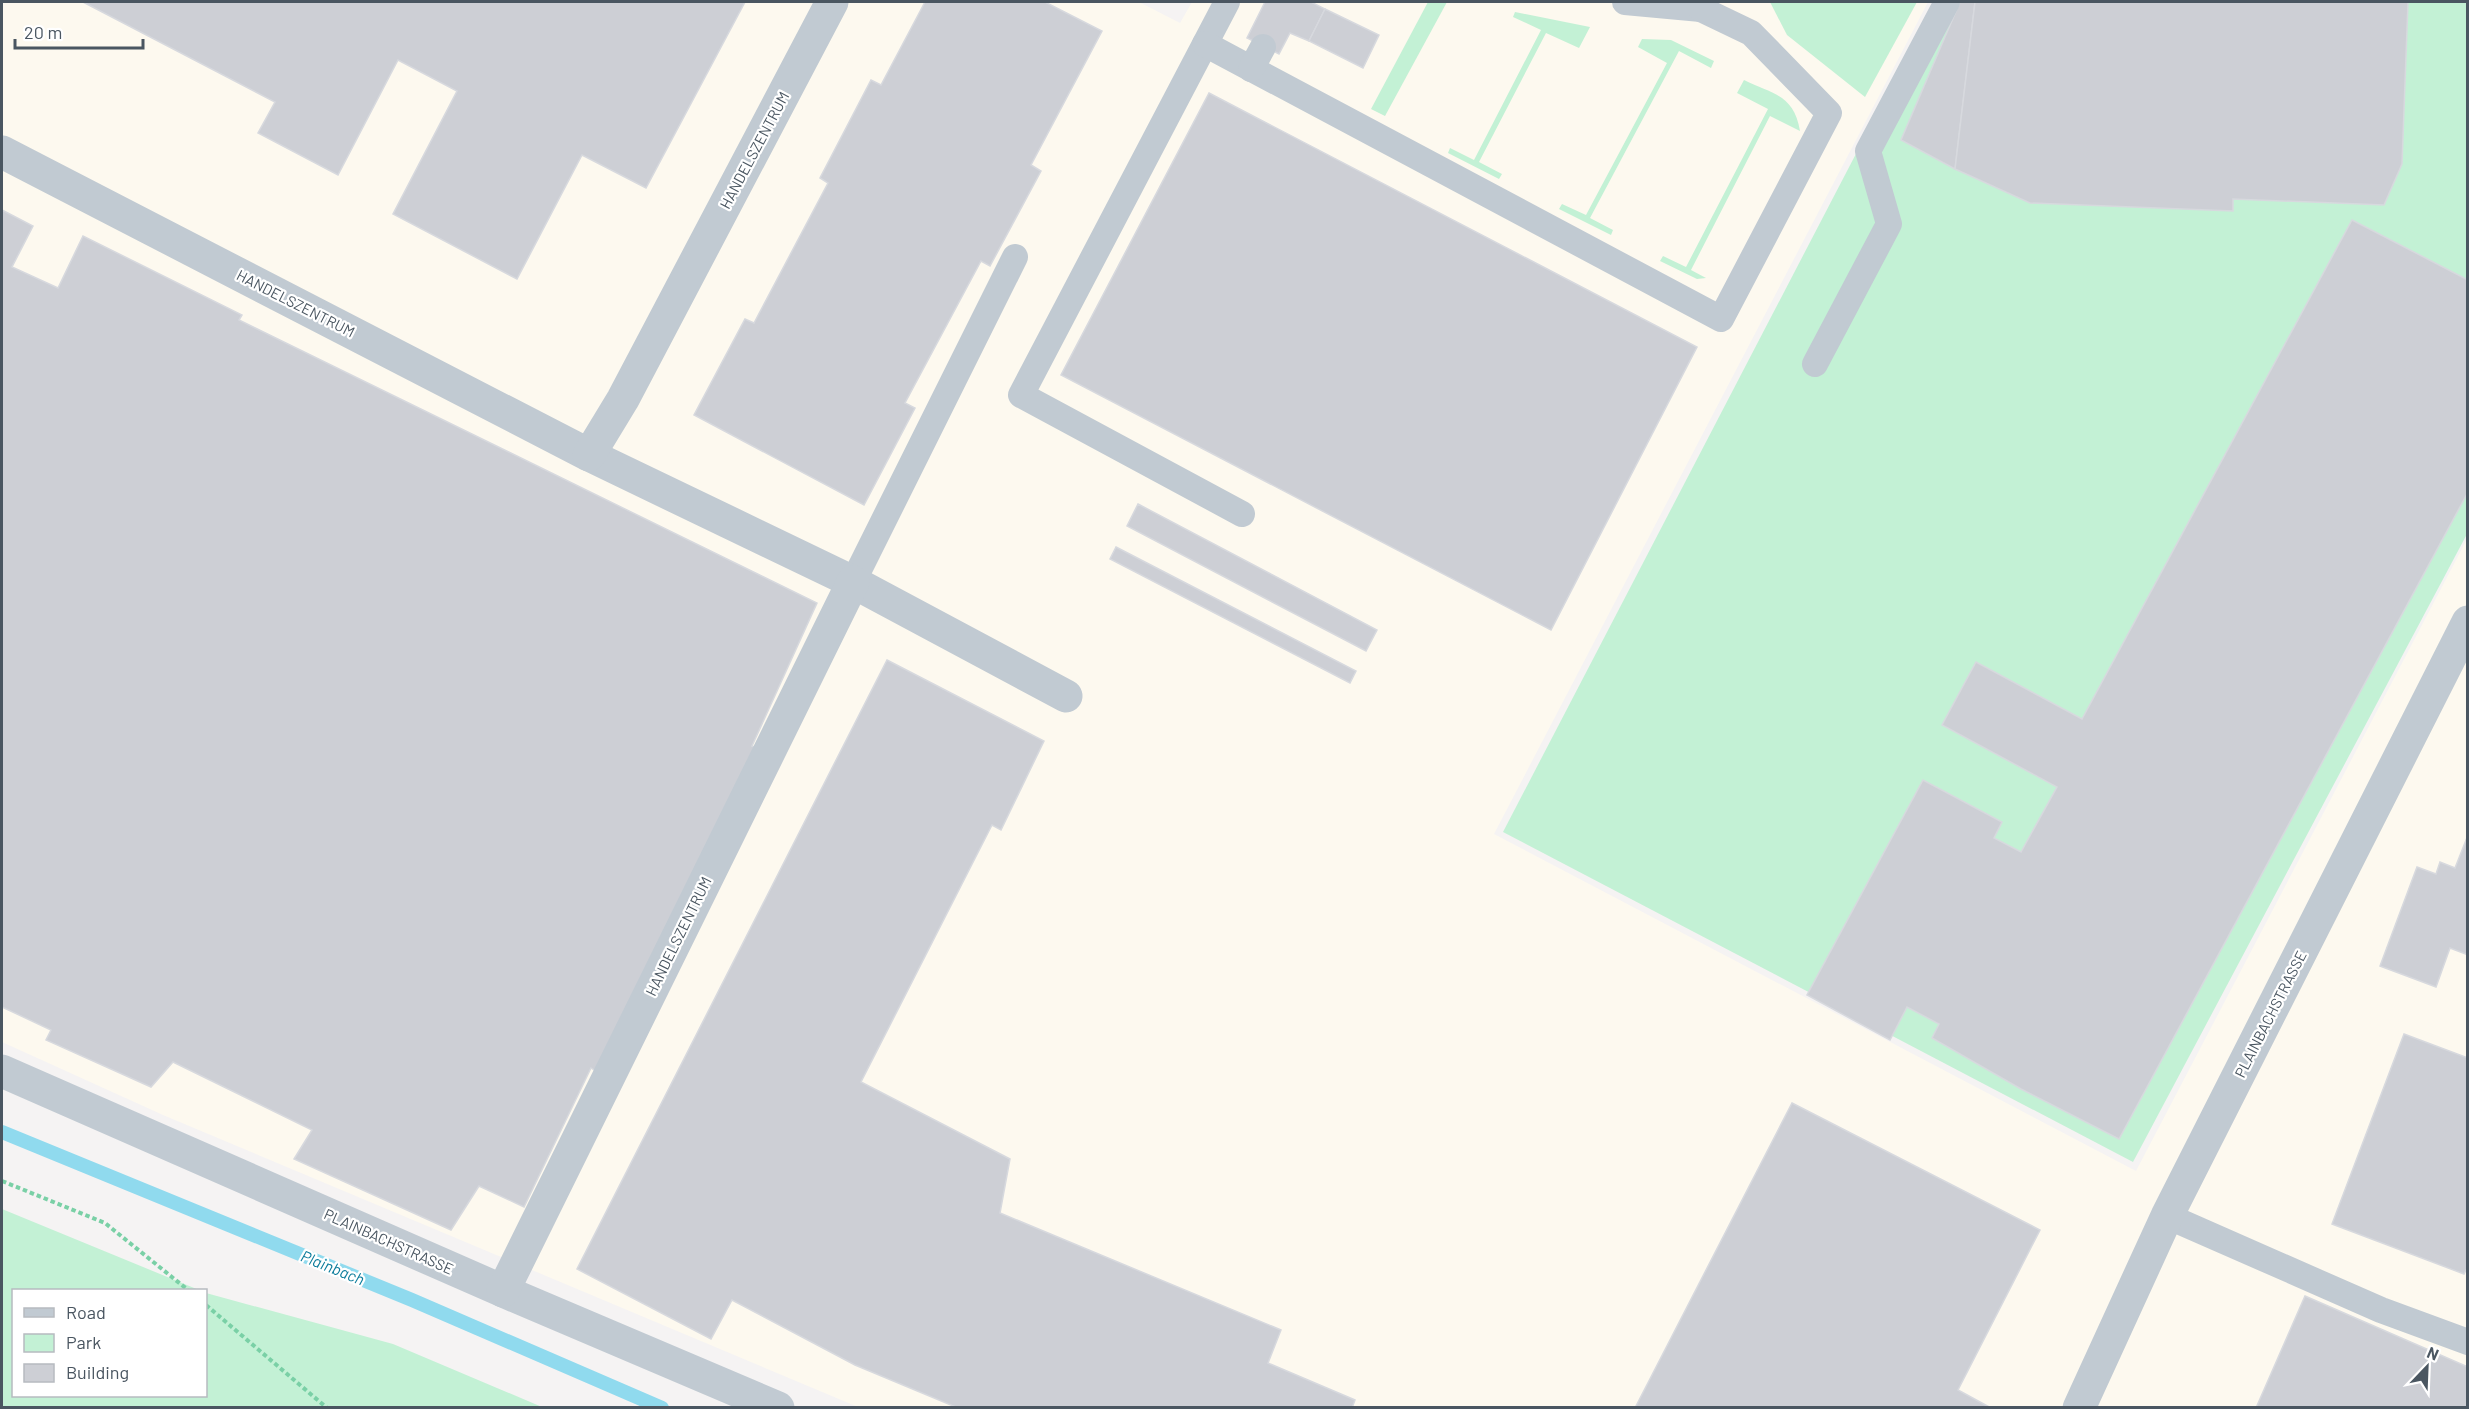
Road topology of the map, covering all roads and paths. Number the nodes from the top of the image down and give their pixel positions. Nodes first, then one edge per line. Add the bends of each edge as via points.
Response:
1 (832, 2) edge
2 (1227, 2) edge
3 (1625, 2) edge
4 (1947, 2) edge
5 (1703, 5) edge
6 (1205, 44) junction
7 (2, 152) edge
8 (1015, 257) dead end
9 (1815, 364) dead end
10 (589, 455) junction
11 (1242, 514) dead end
12 (853, 582) junction
13 (2468, 622) edge
14 (1066, 696) dead end
15 (2, 1071) edge
16 (2, 1181) edge
17 (2167, 1216) junction
18 (187, 1289) edge
19 (503, 1291) junction
20 (207, 1306) edge
21 (2468, 1342) edge
22 (327, 1407) edge
23 (778, 1407) edge
24 (2079, 1407) edge

1 - 10 street, HANDELSZENTRUM via 623,399
2 - 6 lane
3 - 5 lane
4 - 9 lane via 1868,151 1889,224
5 - 6 lane via 1751,33 1829,113 1722,319 1257,58
6 - 11 lane via 1022,394
7 - 10 street, HANDELSZENTRUM
8 - 12 lane
10 - 12 street, HANDELSZENTRUM
12 - 14 street, HANDELSZENTRUM
12 - 19 street, HANDELSZENTRUM
13 - 17 street, PLAINBACHSTRASSE
15 - 19 street, PLAINBACHSTRASSE
16 - 18 path via 105,1223
17 - 21 lane via 2381,1310
17 - 24 street, PLAINBACHSTRASSE
19 - 23 street, PLAINBACHSTRASSE
20 - 22 path

